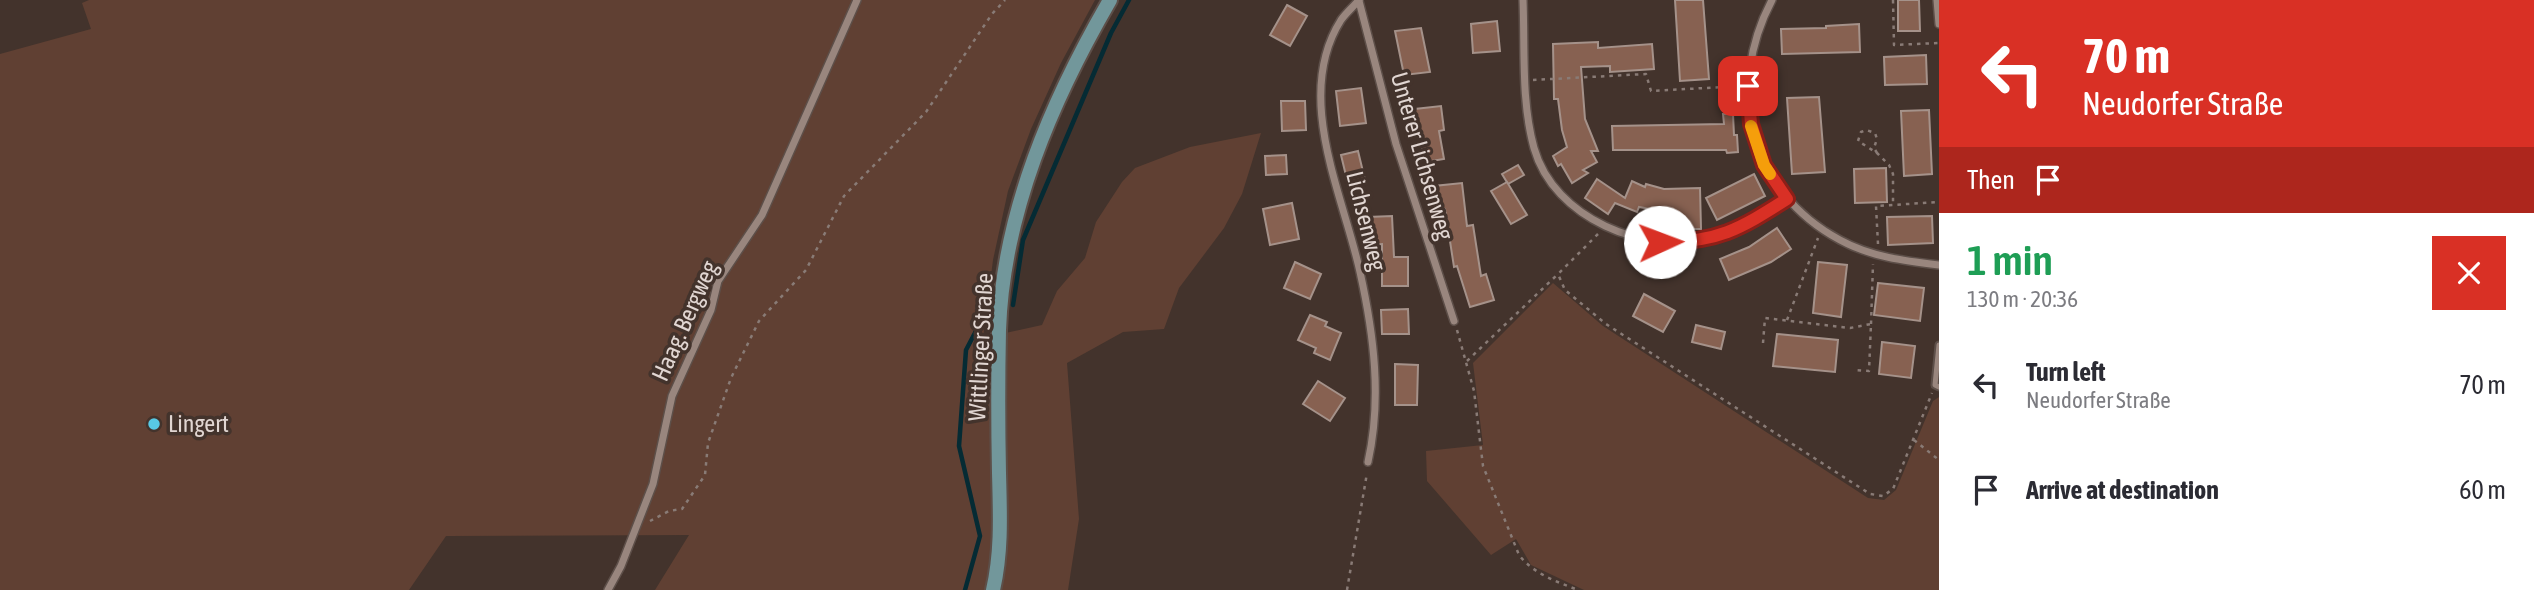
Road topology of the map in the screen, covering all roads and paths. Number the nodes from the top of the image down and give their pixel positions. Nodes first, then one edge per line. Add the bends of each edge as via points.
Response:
1 (857, 0) edge
2 (1005, 0) edge
3 (1110, 0) edge
4 (1359, 0) edge
5 (1523, 0) edge
6 (1772, 0) edge
7 (1893, 0) edge
8 (1937, 0) edge
9 (1939, 24) edge
10 (1939, 43) edge
11 (1526, 80) junction
12 (1748, 86) junction
13 (1877, 152) junction
14 (1787, 199) junction
15 (1939, 202) edge
16 (1893, 205) junction
17 (1605, 226) junction
18 (1821, 229) junction
19 (1876, 255) junction
20 (1939, 265) edge
21 (1558, 274) junction
22 (1787, 320) junction
23 (1454, 321) joint
24 (1871, 324) junction
25 (1763, 343) dead end
26 (1939, 345) edge
27 (1466, 362) junction
28 (1854, 370) dead end
29 (1937, 386) edge
30 (1914, 440) junction
31 (1939, 460) edge
32 (1368, 463) joint
33 (634, 530) junction
34 (608, 590) edge
35 (993, 590) edge
36 (1347, 590) edge
37 (1577, 590) edge

1 - 33 street, Haag. Bergweg via 762,215 718,281 711,310 672,396 653,484
2 - 33 path via 926,112 844,195 806,270 759,321 731,378 708,443 705,475 682,509
3 - 35 street, Wittlinger Straße via 1052,114 1012,235 999,328 1001,533
4 - 23 street, Unterer Lichsenweg via 1395,144
4 - 32 street, Lichsenweg via 1342,18 1329,43 1321,75 1320,108 1360,269 1375,356 1376,429
5 - 11 street
6 - 12 street via 1758,26
7 - 10 path via 1895,45
8 - 9 street
11 - 12 path via 1646,74 1651,91
11 - 17 street via 1535,150 1546,173 1581,212
12 - 14 street via 1751,124 1764,165
13 - 13 path via 1858,141 1861,132 1875,133
13 - 16 path via 1892,169
14 - 17 street via 1735,231 1712,239 1660,242
14 - 18 street
15 - 16 path
16 - 19 path via 1876,205
17 - 21 path
18 - 19 street
18 - 22 path
19 - 20 street
19 - 24 path
21 - 27 path
21 - 30 path via 1565,290 1606,324 1871,494 1882,496 1893,489
22 - 24 path via 1850,328
22 - 25 path via 1765,318
23 - 27 path
24 - 28 path via 1869,371
26 - 29 lane
27 - 37 path via 1483,466 1519,555 1528,566
29 - 30 path
30 - 31 path
32 - 36 path
33 - 34 street, Haag. Bergweg

